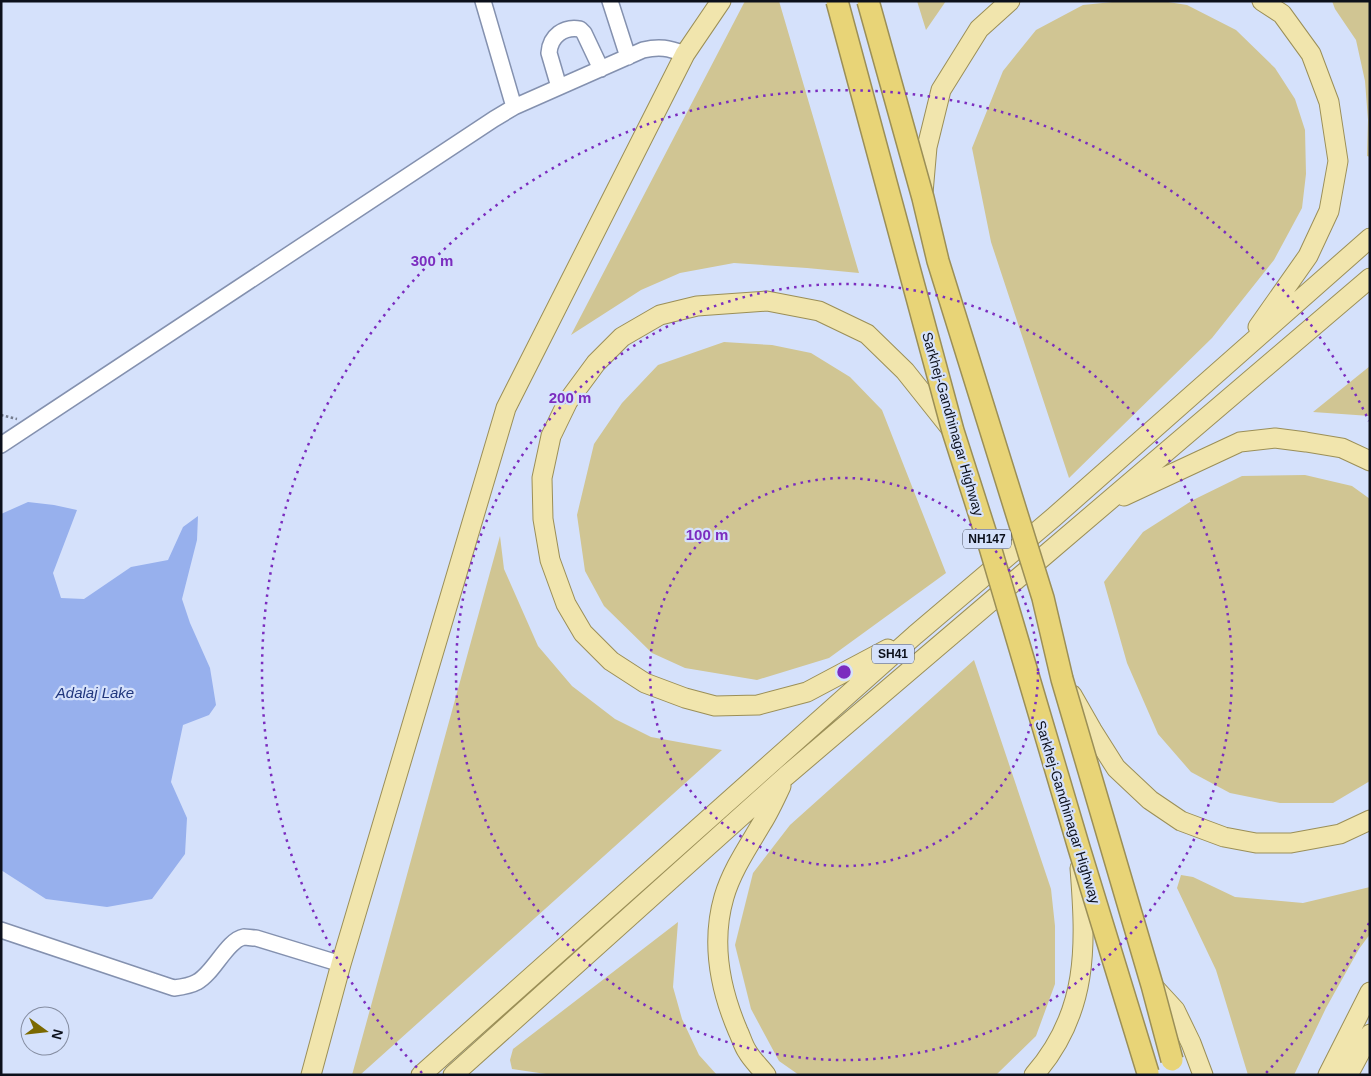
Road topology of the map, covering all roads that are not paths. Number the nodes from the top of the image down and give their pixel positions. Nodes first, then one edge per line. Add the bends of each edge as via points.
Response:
1 (483, 1) edge
2 (610, 1) edge
3 (721, 1) edge
4 (837, 1) edge
5 (868, 1) edge
6 (1010, 1) edge
7 (1262, 1) edge
8 (685, 54) junction
9 (628, 57) junction
10 (601, 69) junction
11 (559, 88) junction
12 (514, 107) junction
13 (923, 198) junction
14 (1370, 238) edge
15 (1370, 278) edge
16 (1238, 354) junction
17 (953, 431) junction
18 (1, 445) edge
19 (1370, 461) edge
20 (1102, 507) junction
21 (914, 635) junction
22 (1062, 678) junction
23 (786, 776) junction
24 (1370, 820) edge
25 (1079, 848) junction
26 (2, 936) edge
27 (342, 964) junction
28 (1152, 985) junction
29 (1370, 992) edge
30 (1370, 1034) edge
31 (1172, 1060) dead end
32 (1145, 1074) edge
33 (311, 1075) edge
34 (421, 1075) edge
35 (453, 1075) edge
36 (766, 1075) edge
37 (1034, 1075) edge
38 (1203, 1075) edge
39 (1328, 1075) edge
40 (1348, 1075) edge

1 - 12 street
2 - 9 street
3 - 8 main road
4 - 17 highway, Sarkhej-Gandhinagar Highway / NH147, bridge
5 - 13 highway, NH147, bridge
6 - 13 main road via 979,29 941,90 927,147
7 - 16 main road via 1282,14 1311,54 1329,102 1338,161 1329,211 1308,256
8 - 9 street via 654,47
8 - 27 main road via 506,408
9 - 10 street
10 - 11 street
10 - 11 street via 584,33 580,29 568,29 555,35 550,47
11 - 12 street
12 - 18 street
13 - 22 highway, NH147, bridge via 938,261 1043,598
14 - 16 main road, SH41
15 - 20 main road, SH41
16 - 21 main road, SH41 via 1054,517
17 - 21 main road via 905,371 867,334 819,311 767,301 697,306 660,314 622,337 596,363 568,401 551,436 542,478 543,519 550,560 566,604 583,633 611,661 645,683 715,706 758,705 807,692
17 - 25 highway, Sarkhej-Gandhinagar Highway / NH147, bridge
19 - 20 main road via 1342,448 1306,442 1275,438 1240,442
20 - 23 main road, SH41
21 - 34 main road, SH41
22 - 24 main road via 1116,768 1150,800 1181,821 1224,837 1256,843 1290,843 1340,834
22 - 28 highway, NH147, bridge
23 - 35 main road, SH41
23 - 36 main road via 732,874 718,925 718,955 733,1018 747,1051
25 - 32 highway, Sarkhej-Gandhinagar Highway / NH147, bridge
25 - 37 main road via 1084,942 1080,982 1074,1006 1060,1037
26 - 27 street via 174,988 199,982 234,942 244,937
27 - 33 main road
28 - 31 highway, NH147, bridge
28 - 38 main road via 1175,1010
29 - 39 main road
30 - 40 main road

